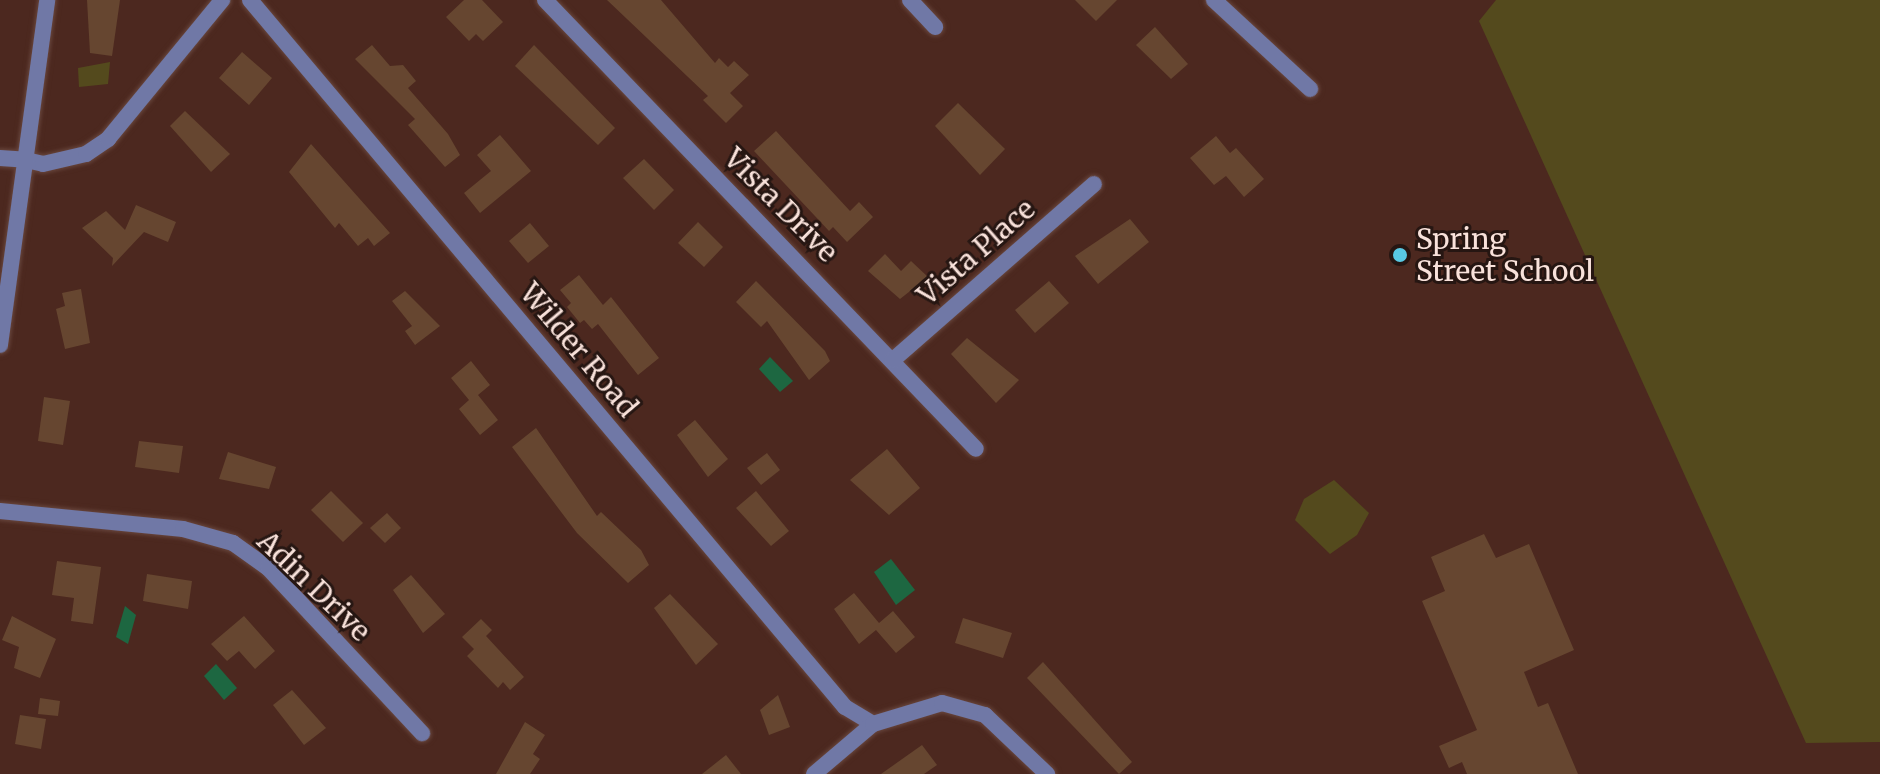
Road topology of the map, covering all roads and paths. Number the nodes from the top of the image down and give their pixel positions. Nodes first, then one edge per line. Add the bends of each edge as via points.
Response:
1 (47, 0) edge
2 (222, 0) edge
3 (250, 0) edge
4 (545, 0) edge
5 (910, 0) edge
6 (1214, 0) edge
7 (935, 27) dead end
8 (1310, 89) dead end
9 (0, 158) edge
10 (26, 160) junction
11 (1094, 184) dead end
12 (0, 345) edge
13 (893, 360) junction
14 (976, 449) dead end
15 (0, 511) edge
16 (873, 724) junction
17 (422, 733) dead end
18 (814, 774) edge
19 (1047, 774) edge

1 - 10 street
2 - 10 street via 108,139 86,154 43,164
3 - 16 street, Wilder Road via 845,707
4 - 13 street, Vista Drive
5 - 7 street
6 - 8 street
9 - 10 street
10 - 12 street
11 - 13 street, Vista Place
13 - 14 street, Vista Drive
15 - 17 street, Adin Drive via 183,529 233,543 268,568
16 - 18 street
16 - 19 street via 923,706 961,705 985,715

